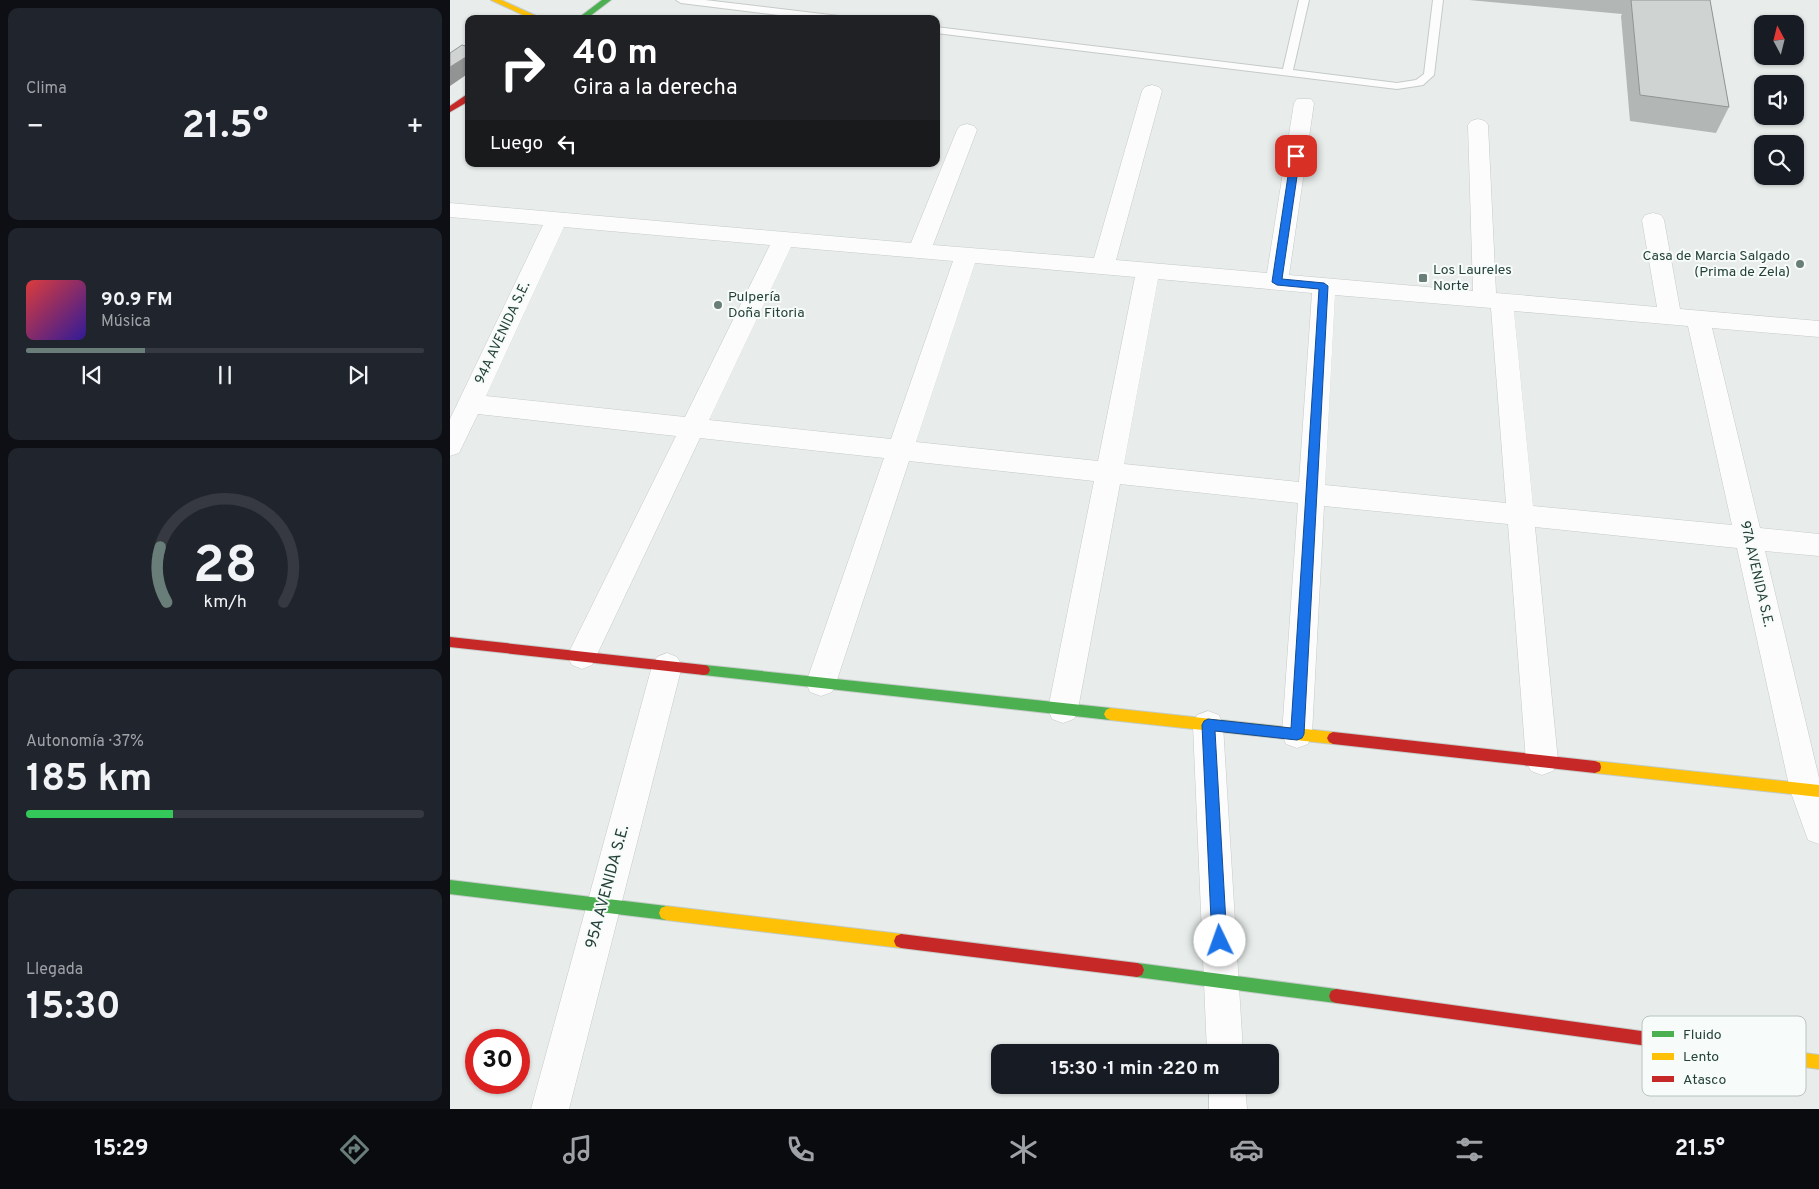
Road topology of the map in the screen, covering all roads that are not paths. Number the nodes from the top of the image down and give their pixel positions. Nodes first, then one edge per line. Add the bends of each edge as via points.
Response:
1 (495, 0) edge
2 (607, 0) edge
3 (681, 0) edge
4 (1304, 0) edge
5 (1438, 0) edge
6 (530, 15) edge
7 (586, 15) edge
8 (806, 15) edge
9 (940, 30) edge
10 (1287, 72) junction
11 (1152, 91) dead end
12 (465, 100) edge
13 (1304, 103) dead end
14 (450, 110) edge
15 (1478, 125) dead end
16 (967, 130) dead end
17 (450, 210) edge
18 (557, 220) junction
19 (1652, 220) dead end
20 (784, 239) junction
21 (919, 251) junction
22 (966, 255) junction
23 (1104, 267) junction
24 (1148, 271) junction
25 (1277, 282) junction
26 (1324, 286) junction
27 (1494, 301) junction
28 (1670, 316) junction
29 (1698, 318) junction
30 (1819, 329) edge
31 (470, 404) junction
32 (692, 427) junction
33 (450, 446) edge
34 (899, 449) junction
35 (1108, 471) junction
36 (1312, 494) junction
37 (1520, 514) junction
38 (1748, 537) junction
39 (1819, 545) edge
40 (450, 642) edge
41 (582, 656) junction
42 (667, 666) junction
43 (821, 683) junction
44 (1063, 709) junction
45 (1208, 725) junction
46 (1297, 734) junction
47 (1542, 761) junction
48 (1813, 790) edge
49 (1819, 829) edge
50 (450, 887) edge
51 (603, 905) junction
52 (1222, 980) junction
53 (1642, 1038) edge
54 (1225, 1044) edge
55 (1806, 1060) edge
56 (1819, 1062) edge
57 (1227, 1094) edge
58 (550, 1109) edge
59 (1228, 1109) edge

1 - 6 street
2 - 7 street
3 - 8 lane
4 - 10 lane
5 - 10 lane via 1429,75 1419,83 1397,86
9 - 10 lane
11 - 23 street
12 - 14 street
13 - 25 street
15 - 27 street
16 - 21 street
17 - 18 street
18 - 20 street
18 - 31 street, 94A AVENIDA S.E.
19 - 28 street
20 - 21 street
20 - 32 street
21 - 22 street
22 - 23 street
22 - 34 street
23 - 24 street
24 - 25 street
24 - 35 street
25 - 26 street
26 - 27 street
26 - 36 street
27 - 28 street
27 - 37 street
28 - 29 street
29 - 30 street
29 - 38 street, 97A AVENIDA S.E.
31 - 32 street
31 - 33 street, 94A AVENIDA S.E.
32 - 34 street
32 - 41 street
34 - 35 street
34 - 43 street
35 - 36 street
35 - 44 street
36 - 37 street
36 - 46 street
37 - 38 street
37 - 47 street
38 - 39 street
38 - 48 street, 97A AVENIDA S.E.
40 - 41 street
41 - 42 street
42 - 43 street
42 - 51 street, 95A AVENIDA S.E.
43 - 44 street
44 - 45 street
45 - 46 street
45 - 52 street
46 - 47 street
47 - 48 street
48 - 49 street, 97A AVENIDA S.E.
50 - 51 street
51 - 52 street
51 - 58 street, 95A AVENIDA S.E.
52 - 53 street
52 - 54 street
55 - 56 street
57 - 59 street

